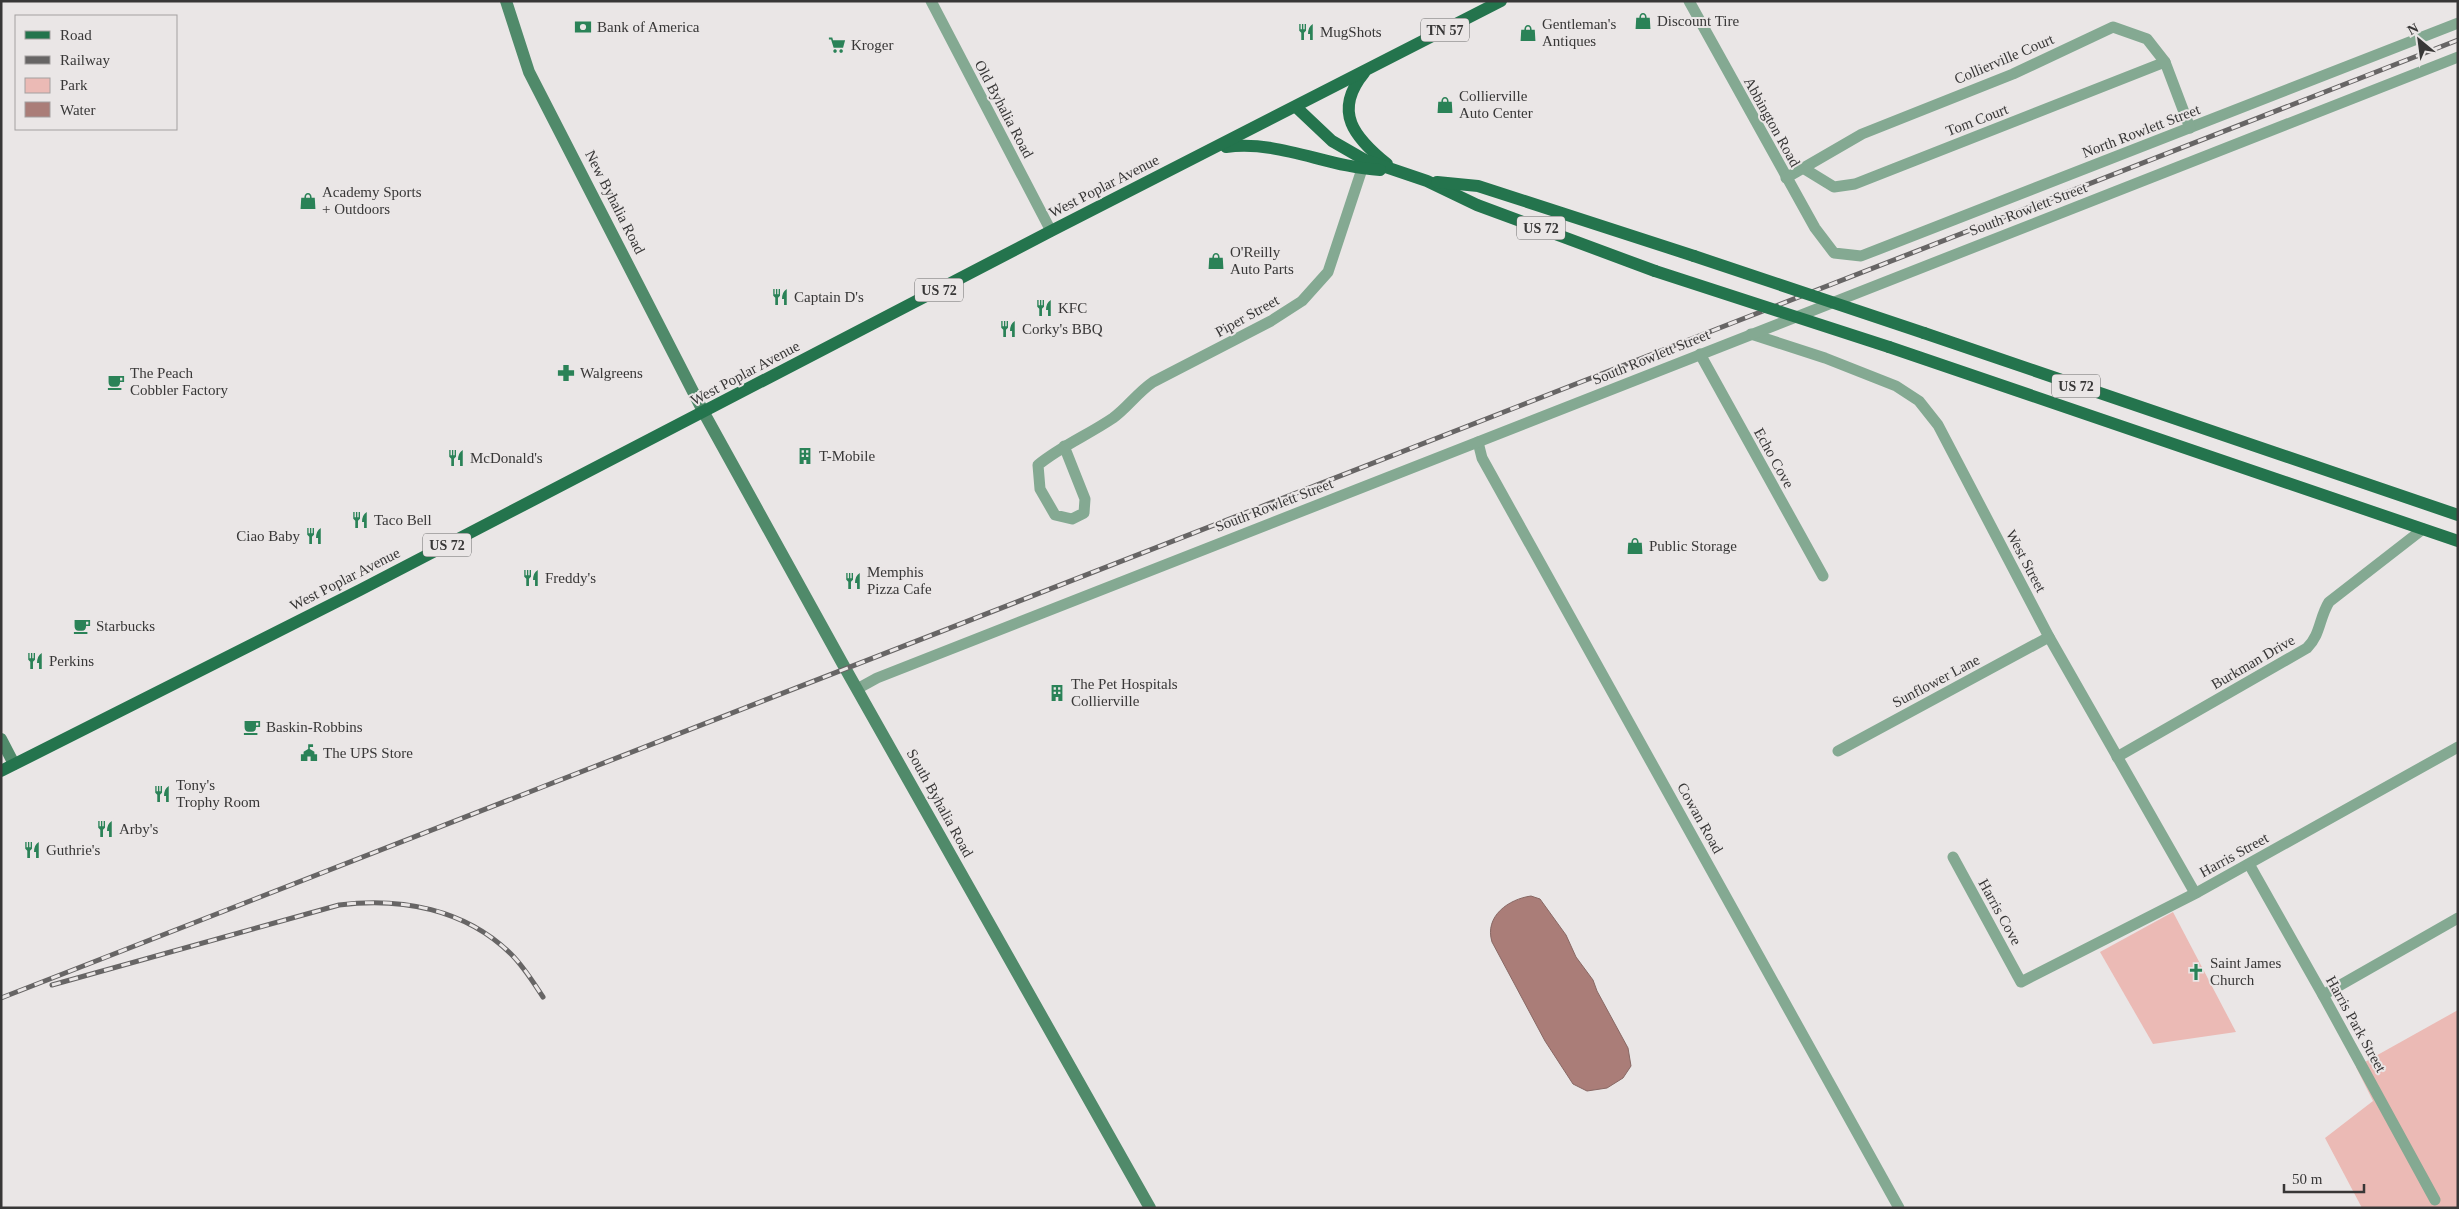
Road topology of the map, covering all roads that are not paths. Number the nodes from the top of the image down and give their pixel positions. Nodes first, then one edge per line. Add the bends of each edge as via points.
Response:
1 (506, 1) edge
2 (931, 1) edge
3 (1502, 1) edge
4 (1689, 1) edge
5 (2458, 23) edge
6 (2458, 57) edge
7 (2164, 62) junction
8 (1367, 70) junction
9 (1296, 107) junction
10 (2190, 128) junction
11 (1216, 148) junction
12 (1366, 159) junction
13 (1803, 168) junction
14 (1786, 178) junction
15 (1427, 182) junction
16 (1051, 231) junction
17 (1834, 253) joint
18 (1751, 334) junction
19 (1700, 354) junction
20 (704, 413) junction
21 (2229, 438) junction
22 (1478, 442) junction
23 (1064, 446) junction
24 (2218, 458) junction
25 (2458, 515) edge
26 (2423, 529) junction
27 (2458, 540) edge
28 (1823, 576) dead end
29 (2049, 637) junction
30 (856, 689) junction
31 (1, 739) edge
32 (2458, 747) edge
33 (1838, 751) dead end
34 (2118, 757) junction
35 (14, 764) junction
36 (1, 770) edge
37 (1953, 857) dead end
38 (2248, 864) junction
39 (2196, 893) junction
40 (2458, 918) edge
41 (2022, 982) joint
42 (2323, 995) junction
43 (2434, 1200) dead end
44 (1150, 1208) edge
45 (1900, 1208) edge

1 - 20 main road, New Byhalia Road via 529,72
2 - 16 street, Old Byhalia Road
3 - 8 main road, West Poplar Avenue / TN 57
4 - 14 street, Abbington Road
5 - 10 street, North Rowlett Street
6 - 18 street, South Rowlett Street
7 - 10 street, Collierville Court
7 - 13 street, Tom Court via 1855,184 1834,187
7 - 13 street, Collierville Court via 2147,39 2113,27 2013,74 1862,134
8 - 9 main road, West Poplar Avenue / TN 57
8 - 12 main road via 1356,82 1349,110
9 - 11 main road, West Poplar Avenue / US 72
9 - 12 main road, US 72 via 1332,141
10 - 17 street, North Rowlett Street via 1861,256
11 - 12 main road, US 72 via 1244,144 1268,146 1339,165
11 - 16 main road, West Poplar Avenue / US 72
12 - 15 main road, US 72
12 - 23 street, Piper Street via 1328,272 1302,301 1271,321 1153,382 1114,417
13 - 14 street, Collierville Court
14 - 17 street, Abbington Road via 1815,228
15 - 21 main road, US 72, bridge via 1478,186 1924,333
15 - 24 main road, US 72, bridge via 1477,205 1656,270
16 - 20 main road, West Poplar Avenue / US 72
18 - 19 street, South Rowlett Street
18 - 29 street, West Street via 1896,386 1919,401 1938,425
19 - 22 street, South Rowlett Street
19 - 28 street, Echo Cove
20 - 30 main road, South Byhalia Road
20 - 35 main road, West Poplar Avenue / US 72
21 - 24 main road
21 - 25 main road, US 72
22 - 30 street, South Rowlett Street via 902,668
22 - 45 street, Cowan Road via 1486,466
23 - 23 street, Piper Street via 1085,499 1084,513 1072,519 1055,515 1040,489 1038,465
24 - 26 main road, US 72
26 - 27 main road, US 72
26 - 34 street, Burkman Drive via 2329,602 2322,615 2317,639 2307,648
29 - 33 street, Sunflower Lane
29 - 34 street, West Street
30 - 44 main road, South Byhalia Road
31 - 35 main road
32 - 38 street, Harris Street
34 - 39 street, West Street
35 - 36 main road, West Poplar Avenue / US 72
37 - 41 street, Harris Cove
38 - 39 street, Harris Street
38 - 42 street, Harris Park Street
39 - 41 street, Harris Street
40 - 42 street
42 - 43 street, Harris Park Street

